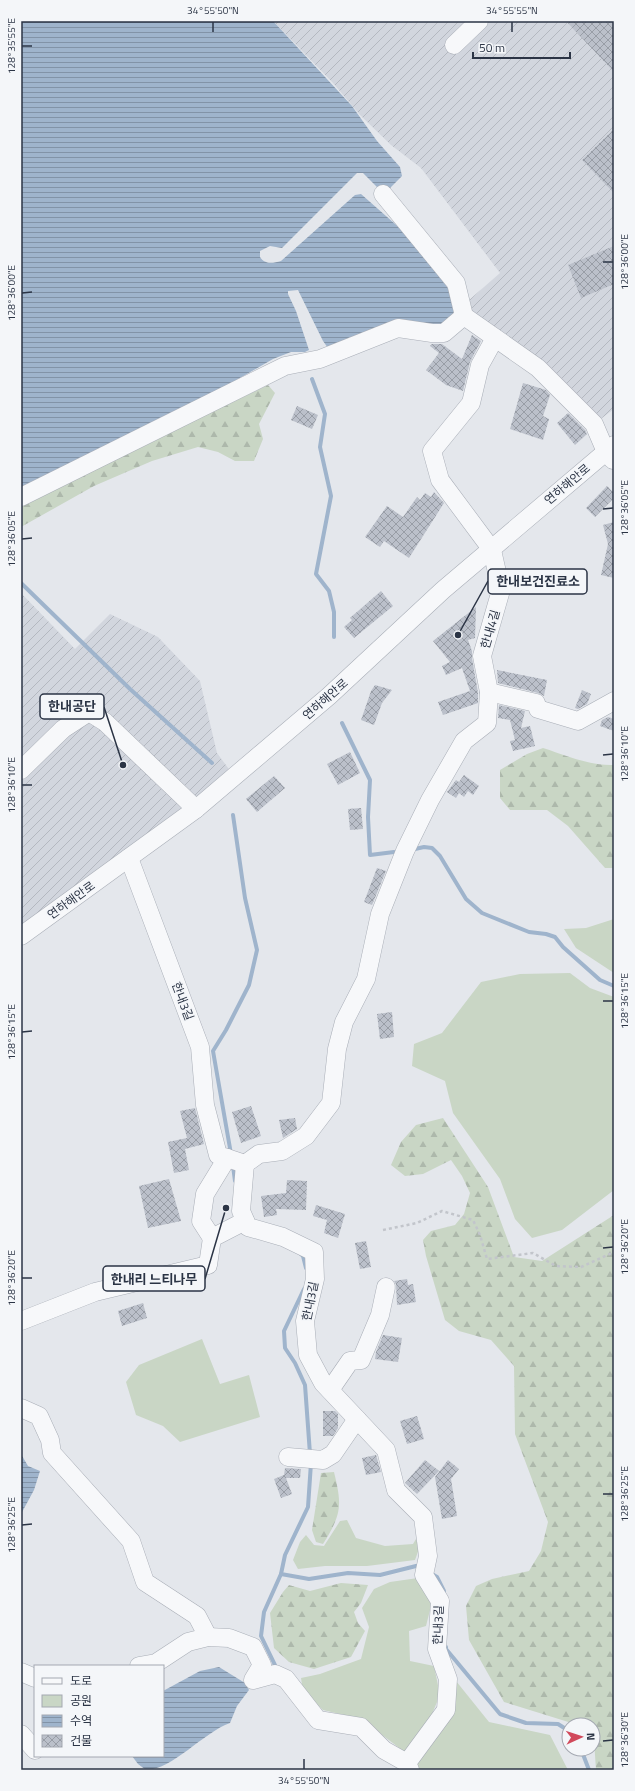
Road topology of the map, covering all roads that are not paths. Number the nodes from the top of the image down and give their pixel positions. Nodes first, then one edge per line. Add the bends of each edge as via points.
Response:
1 (479, 21) edge
2 (454, 45) dead end
3 (383, 194) dead end
4 (464, 316) junction
5 (495, 338) junction
6 (611, 453) edge
7 (21, 497) edge
8 (492, 550) junction
9 (489, 692) junction
10 (614, 701) edge
11 (21, 770) edge
12 (196, 809) junction
13 (129, 858) junction
14 (21, 936) edge
15 (227, 1158) junction
16 (245, 1164) junction
17 (245, 1221) junction
18 (212, 1238) junction
19 (386, 1287) dead end
20 (21, 1321) edge
21 (330, 1390) junction
22 (21, 1408) edge
23 (357, 1420) junction
24 (288, 1457) dead end
25 (208, 1637) junction
26 (145, 1665) edge
27 (21, 1672) edge
28 (34, 1678) edge
29 (409, 1766) edge

1 - 2 street
3 - 4 street via 456,283
4 - 5 street
4 - 7 street via 444,333 398,328 320,359 285,366
5 - 6 street via 538,368 594,424
5 - 8 street via 480,365 471,402 432,451 440,480
6 - 8 street, 연하해안로 via 529,516
8 - 9 street, 한내4길 via 501,590 482,656
8 - 12 street, 연하해안로 via 443,590 329,696
9 - 10 street via 536,703 538,709 578,721
9 - 16 street, 한내4길 via 487,723 464,741 430,800 405,851 380,914 366,979 344,1022 336,1049 331,1103 306,1136 282,1151 260,1154
11 - 12 street via 63,729 89,712 105,722
12 - 13 street, 연하해안로
13 - 14 street, 연하해안로
13 - 15 street, 한내3길 via 200,1047 205,1105 218,1155
15 - 16 street
15 - 18 street via 205,1194 200,1221
16 - 17 street via 241,1211
17 - 18 street
17 - 21 street, 한내3길 via 248,1227 283,1237 314,1252 315,1278 305,1321 308,1355 323,1383
18 - 20 street via 208,1265 95,1292
19 - 21 street via 380,1315 361,1360 350,1361
21 - 23 street, 한내3길
22 - 25 street via 39,1416 50,1440 52,1452 131,1541 144,1582 197,1616
23 - 24 street via 333,1454 323,1460
23 - 29 street, 한내3길 via 386,1450 396,1490 423,1517 428,1556 424,1576 440,1601 437,1650 448,1679 446,1710
25 - 26 street via 188,1642 156,1663
25 - 29 street via 229,1638 254,1647 262,1665 254,1680 275,1674 286,1679 318,1720 361,1727 384,1750
27 - 28 street

